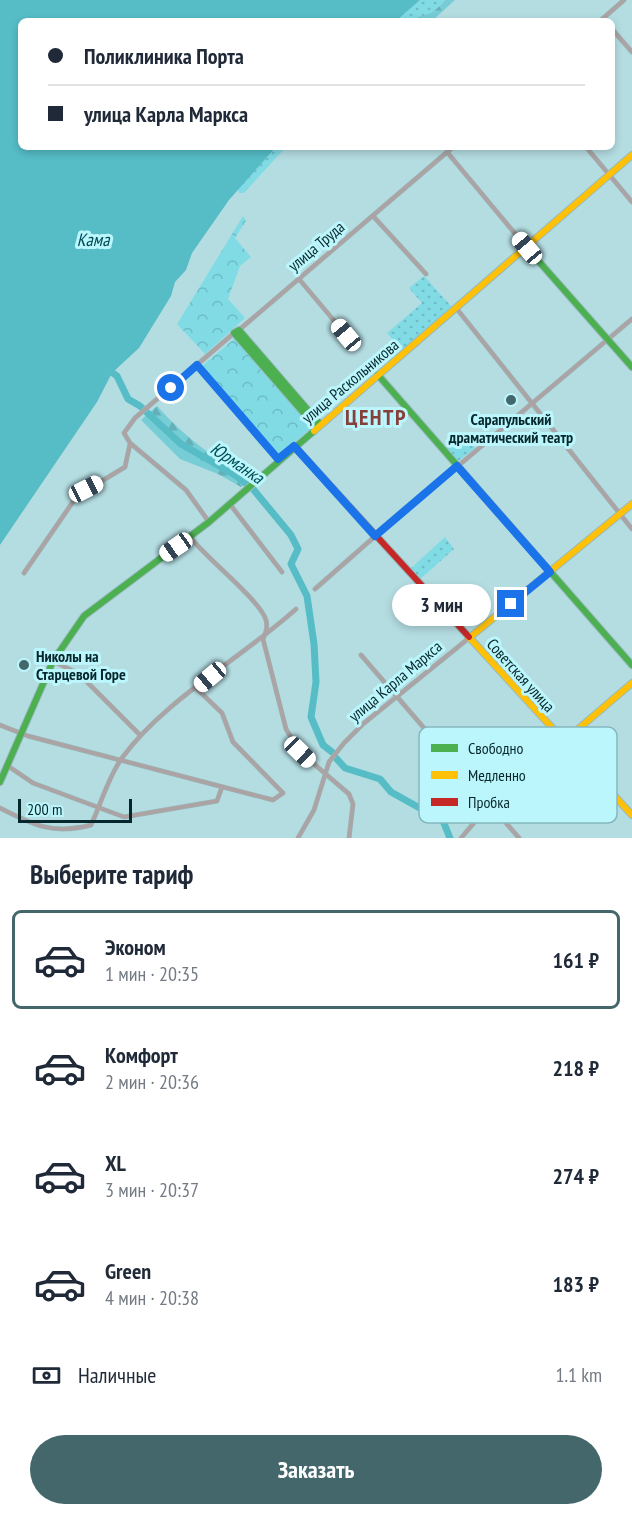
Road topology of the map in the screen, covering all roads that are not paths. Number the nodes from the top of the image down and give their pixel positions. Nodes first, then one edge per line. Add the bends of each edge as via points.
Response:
1 (624, 0) edge
2 (604, 18) edge
3 (615, 32) edge
4 (632, 52) edge
5 (449, 150) edge
6 (589, 150) edge
7 (447, 152) junction
8 (632, 155) edge
9 (610, 174) junction
10 (632, 202) edge
11 (373, 216) junction
12 (527, 248) junction
13 (426, 274) dead end
14 (298, 279) junction
15 (457, 309) junction
16 (632, 319) edge
17 (237, 332) junction
18 (607, 339) junction
19 (352, 342) dead end
20 (197, 365) junction
21 (632, 367) edge
22 (378, 375) junction
23 (532, 403) junction
24 (318, 426) junction
25 (130, 443) junction
26 (294, 446) junction
27 (278, 459) junction
28 (457, 466) junction
29 (231, 501) junction
30 (632, 504) edge
31 (620, 514) junction
32 (209, 522) junction
33 (632, 529) edge
34 (375, 536) junction
35 (190, 537) junction
36 (282, 572) dead end
37 (550, 572) junction
38 (24, 573) dead end
39 (315, 589) dead end
40 (296, 609) dead end
41 (469, 638) junction
42 (263, 639) junction
43 (361, 655) dead end
44 (53, 661) junction
45 (632, 665) edge
46 (632, 683) edge
47 (196, 688) junction
48 (398, 696) junction
49 (0, 725) edge
50 (424, 727) edge
51 (549, 727) edge
52 (581, 727) edge
53 (21, 734) junction
54 (140, 735) junction
55 (120, 760) junction
56 (8, 766) junction
57 (325, 774) junction
58 (0, 782) edge
59 (222, 787) junction
60 (617, 799) edge
61 (0, 807) edge
62 (98, 809) junction
63 (632, 815) edge
64 (473, 823) edge
65 (506, 823) edge
66 (298, 838) edge
67 (349, 838) edge
68 (460, 838) edge
69 (519, 838) edge

1 - 2 street
3 - 4 street
5 - 7 street, улица Труда
6 - 9 street
7 - 11 street, улица Труда
7 - 12 street
8 - 9 main road, улица Раскольникова
9 - 10 street
9 - 12 main road, улица Раскольникова
11 - 13 street
11 - 14 street, улица Труда
12 - 15 main road, улица Раскольникова
12 - 18 main road
14 - 17 street, улица Труда
14 - 19 street
15 - 22 main road, улица Раскольникова
15 - 23 street
16 - 18 street
17 - 20 street, улица Труда
17 - 24 main road
18 - 21 main road
18 - 23 street
20 - 25 street, улица Труда via 135,418 124,433
20 - 27 street
22 - 24 main road, улица Раскольникова
22 - 28 main road
23 - 28 street
23 - 31 street
24 - 26 main road, улица Раскольникова
25 - 32 street via 186,490
25 - 38 street via 124,467 77,496
26 - 27 main road, улица Раскольникова
26 - 34 main road, Советская улица
27 - 29 main road, улица Раскольникова
28 - 34 street
28 - 37 main road
29 - 32 main road, улица Раскольникова
29 - 36 street
30 - 31 main road, улица Карла Маркса
31 - 33 street
31 - 37 main road, улица Карла Маркса
32 - 35 main road, улица Раскольникова
34 - 39 street
34 - 41 main road, Советская улица
35 - 42 street via 264,615 267,627
35 - 44 main road, улица Раскольникова via 93,608 68,636
37 - 41 main road, улица Карла Маркса
37 - 45 main road
40 - 42 street
41 - 48 street, улица Карла Маркса
41 - 51 main road, Советская улица
42 - 47 street via 236,654
42 - 57 street via 286,729 300,752
43 - 48 street
44 - 53 main road, улица Раскольникова
44 - 54 street via 80,674
46 - 52 main road
47 - 54 street
47 - 59 street via 222,713 232,742 283,793 273,800
48 - 50 street
48 - 57 street, улица Карла Маркса via 344,743
49 - 53 street
53 - 55 street
53 - 56 main road, улица Раскольникова
54 - 55 street
55 - 59 street
55 - 62 street
56 - 58 main road, улица Раскольникова
56 - 62 street via 33,783
57 - 66 street, улица Карла Маркса via 314,810
57 - 67 street via 349,794 353,804
59 - 62 street via 217,801 124,817
60 - 63 main road, Советская улица
61 - 62 street via 41,828 78,829 91,825
64 - 68 street
65 - 69 street

